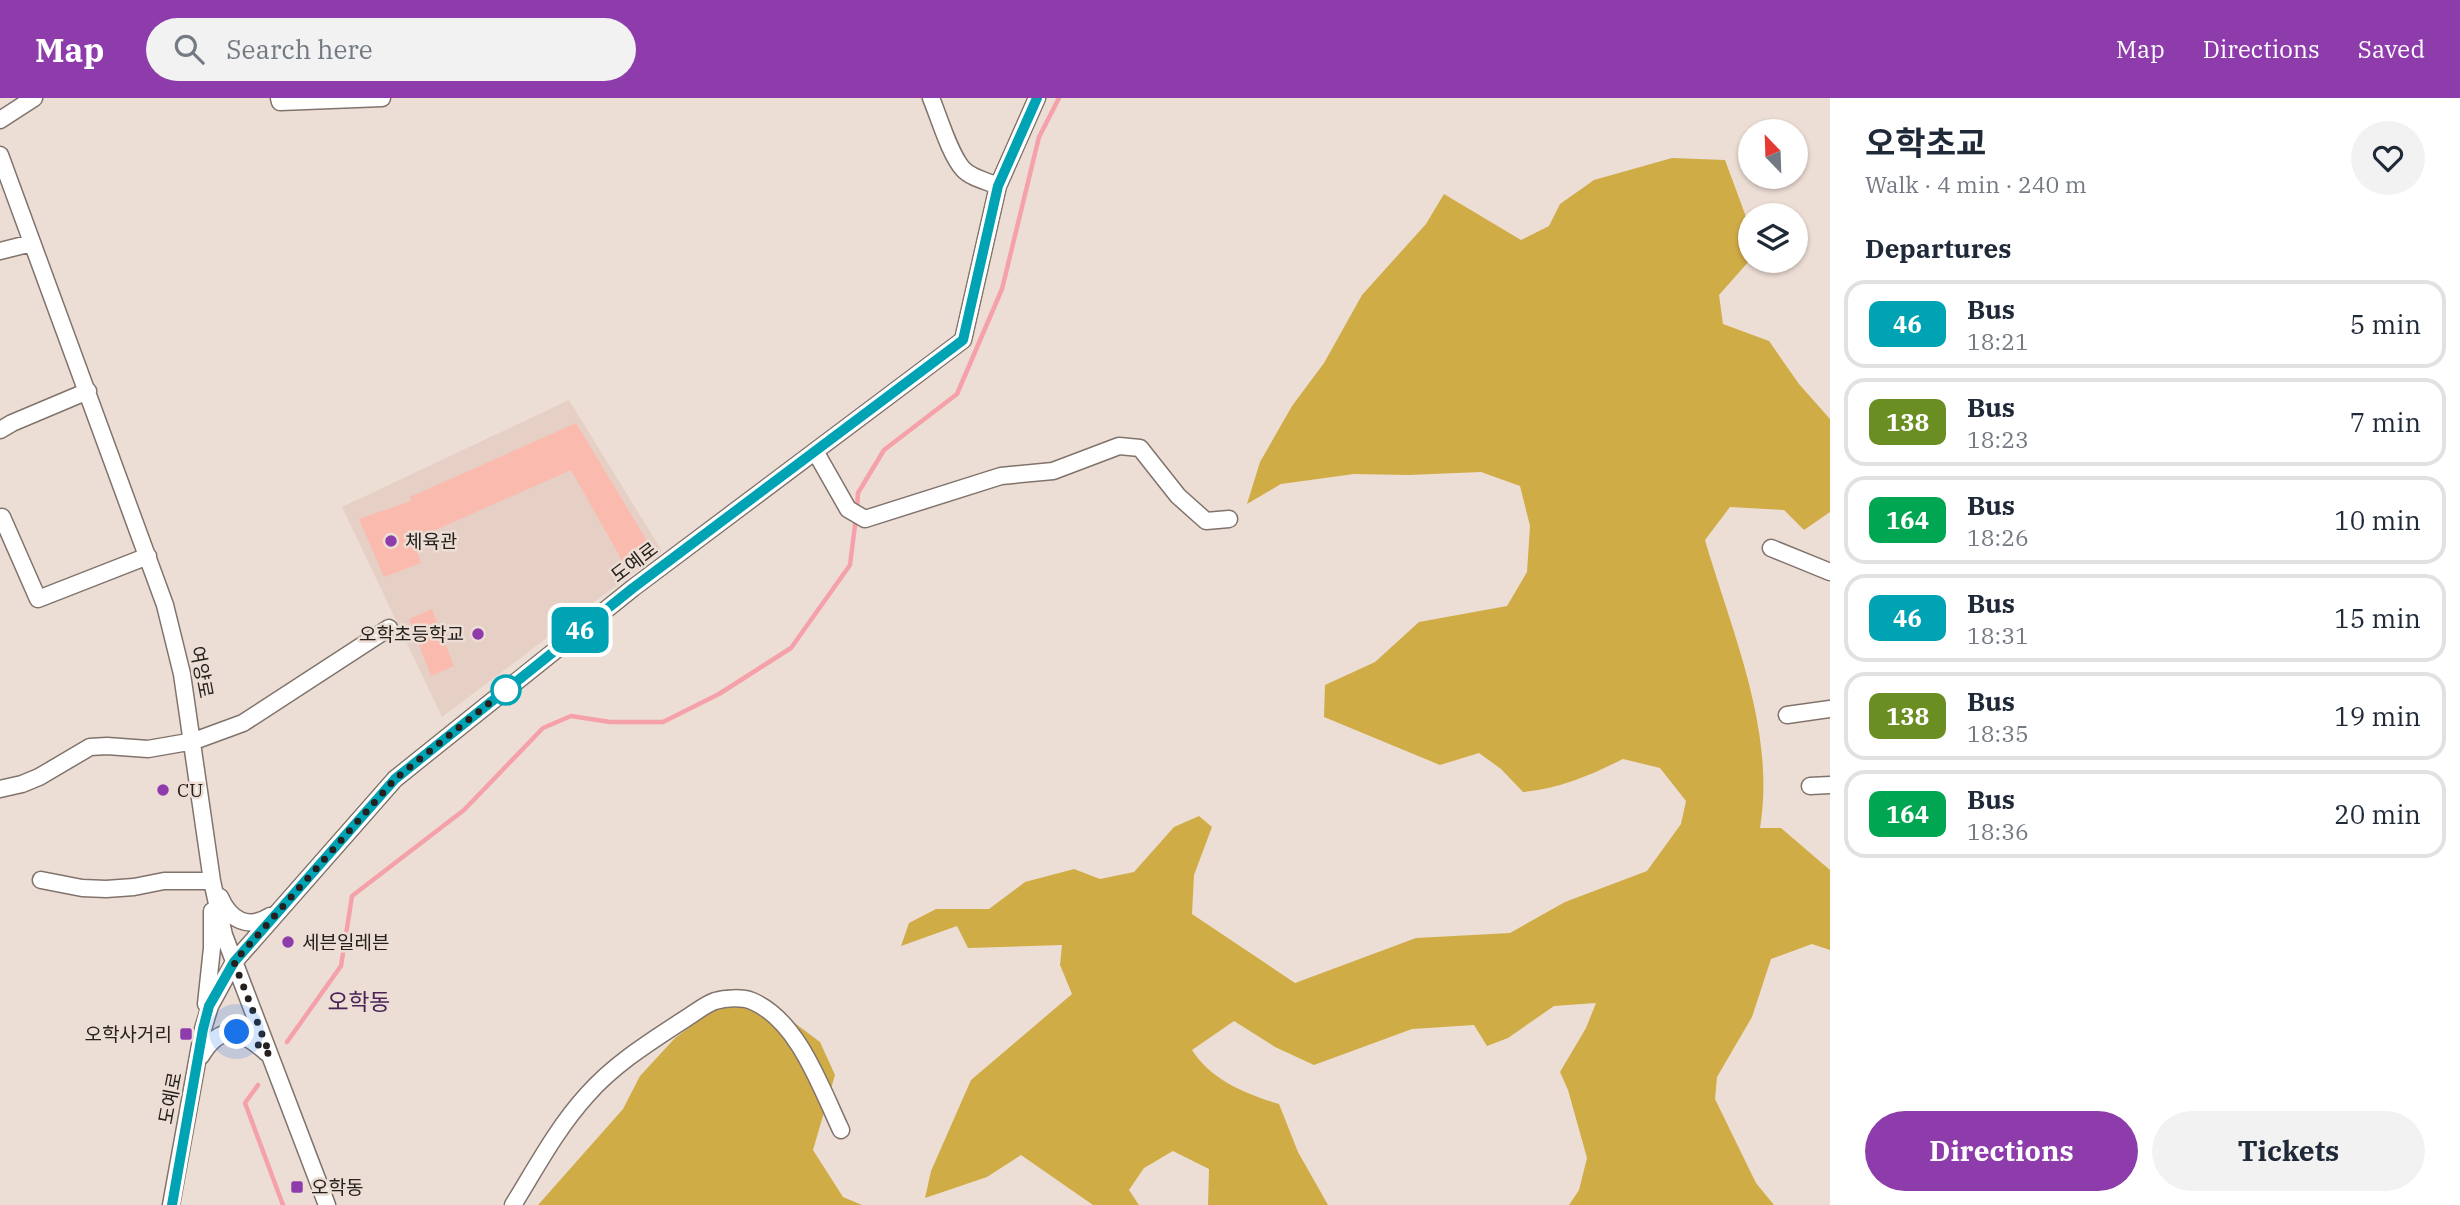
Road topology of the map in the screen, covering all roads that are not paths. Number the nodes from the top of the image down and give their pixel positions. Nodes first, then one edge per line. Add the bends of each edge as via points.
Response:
1 (34, 98) edge
2 (279, 98) edge
3 (382, 98) edge
4 (931, 98) edge
5 (1037, 98) edge
6 (0, 120) edge
7 (0, 155) edge
8 (998, 186) junction
9 (32, 243) junction
10 (0, 251) edge
11 (88, 391) junction
12 (0, 430) edge
13 (815, 451) junction
14 (2, 517) dead end
15 (1228, 519) dead end
16 (1771, 548) dead end
17 (148, 556) junction
18 (1830, 572) edge
19 (389, 628) dead end
20 (1830, 709) edge
21 (1787, 715) dead end
22 (194, 741) junction
23 (1830, 785) edge
24 (1810, 786) dead end
25 (0, 789) edge
26 (41, 880) dead end
27 (212, 881) junction
28 (278, 911) junction
29 (234, 962) junction
30 (203, 1029) junction
31 (270, 1055) junction
32 (198, 1061) junction
33 (841, 1130) dead end
34 (172, 1205) edge
35 (327, 1205) edge
36 (513, 1205) edge

1 - 6 street
2 - 3 street via 280,102
4 - 8 street via 963,170
5 - 8 street, 도예로
7 - 9 street, 여양로
8 - 13 street, 도예로 via 963,340
9 - 10 street
9 - 11 street, 여양로
11 - 12 street
11 - 17 street, 여양로
13 - 15 street via 848,509 865,519 1001,476 1053,471 1119,446 1140,448 1178,496 1206,521
13 - 28 street, 도예로 via 633,588 395,779
14 - 17 street via 38,599
16 - 18 street
17 - 22 street, 여양로 via 174,636
19 - 22 street via 243,723
20 - 21 street
22 - 25 street via 148,749 90,747 22,784
22 - 27 street, 여양로
23 - 24 street
26 - 27 street via 106,889 164,881
27 - 28 street via 225,908 242,923 263,921
27 - 29 street, 여양로
27 - 30 street via 212,948
28 - 29 street, 도예로
29 - 30 street, 도예로 via 209,1006
29 - 31 street, 여양로
30 - 32 street, 도예로
31 - 32 street via 237,1032 208,1044
31 - 35 street, 여양로
32 - 34 street, 도예로
33 - 36 street via 796,1039 774,1016 751,1001 713,1001 610,1071 587,1094

